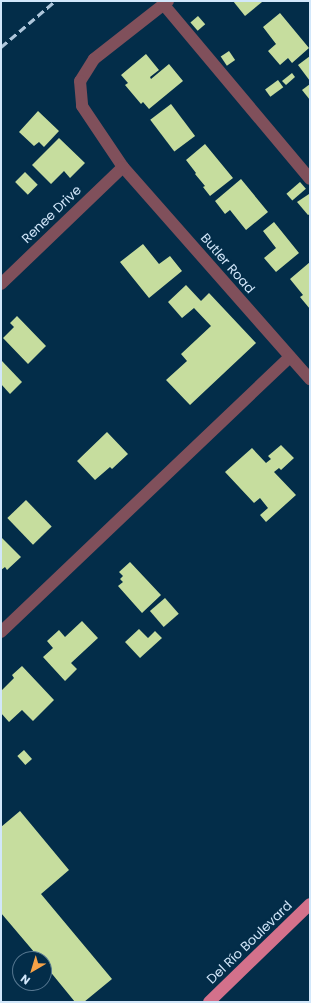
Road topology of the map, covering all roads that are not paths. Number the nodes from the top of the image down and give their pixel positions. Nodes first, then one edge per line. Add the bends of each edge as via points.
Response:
1 (166, 3) edge
2 (123, 167) junction
3 (310, 179) edge
4 (1, 284) edge
5 (290, 357) junction
6 (310, 379) edge
7 (1, 632) edge
8 (310, 904) edge
9 (209, 1002) edge

1 - 2 street, Butler Road via 94,59 80,81 82,106
1 - 3 street
2 - 4 street, Renee Drive
2 - 5 street, Butler Road
5 - 6 street, Butler Road
5 - 7 street
8 - 9 main road, Del Río Boulevard

